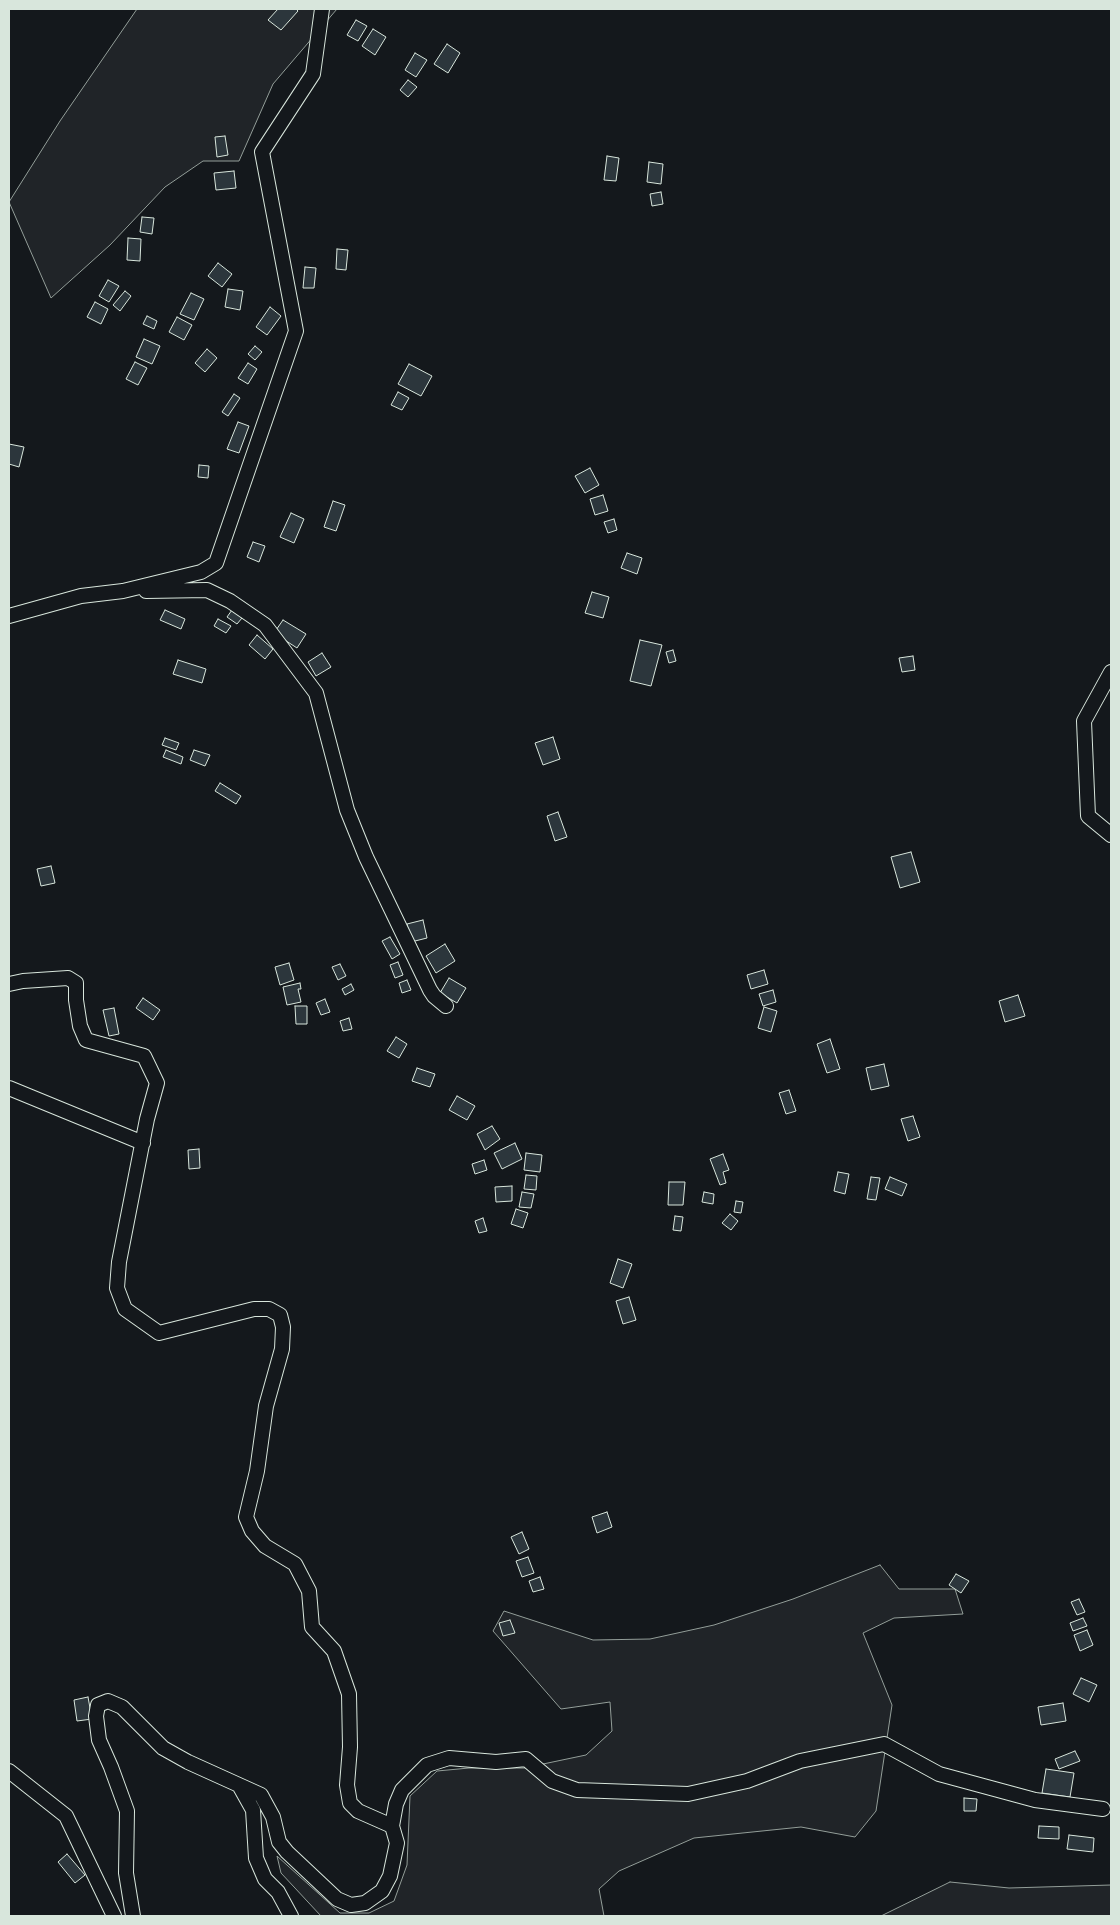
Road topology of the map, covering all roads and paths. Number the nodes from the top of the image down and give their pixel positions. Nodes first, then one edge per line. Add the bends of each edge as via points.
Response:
1 (322, 9) edge
2 (123, 591) junction
3 (9, 616) edge
4 (1111, 672) edge
5 (1111, 835) edge
6 (9, 984) edge
7 (446, 1006) dead end
8 (9, 1088) edge
9 (143, 1143) junction
10 (9, 1772) edge
11 (239, 1784) junction
12 (1103, 1809) dead end
13 (392, 1826) junction
14 (114, 1916) edge
15 (133, 1916) edge
16 (291, 1916) edge

1 - 2 street via 312,74 262,152 296,331 245,481 216,563 201,572
2 - 3 street via 81,596
2 - 7 street via 207,590 265,625 316,693 347,810 363,849 430,990
4 - 5 street via 1084,721 1088,816
6 - 9 street via 68,978 76,983 80,1026 86,1040 144,1056 157,1083
8 - 9 street
9 - 13 street via 119,1262 117,1288 125,1309 159,1333 254,1309 269,1309 280,1314 282,1349 266,1406 257,1471 246,1517 252,1531 265,1546 295,1564 309,1591 312,1626 334,1651 349,1694 347,1785 350,1803 358,1811
10 - 14 street via 66,1816
11 - 13 street via 261,1795 273,1817 279,1842 287,1852 337,1899 351,1905 364,1904 382,1891 390,1876 397,1843
11 - 15 street via 163,1748 122,1707 108,1701 98,1705 99,1740 126,1811 126,1873
11 - 16 street via 253,1810 256,1858 265,1879 278,1892
12 - 13 street via 1035,1800 939,1774 884,1744 800,1761 747,1781 688,1794 577,1790 552,1781 526,1759 496,1762 449,1758 427,1765 402,1790

